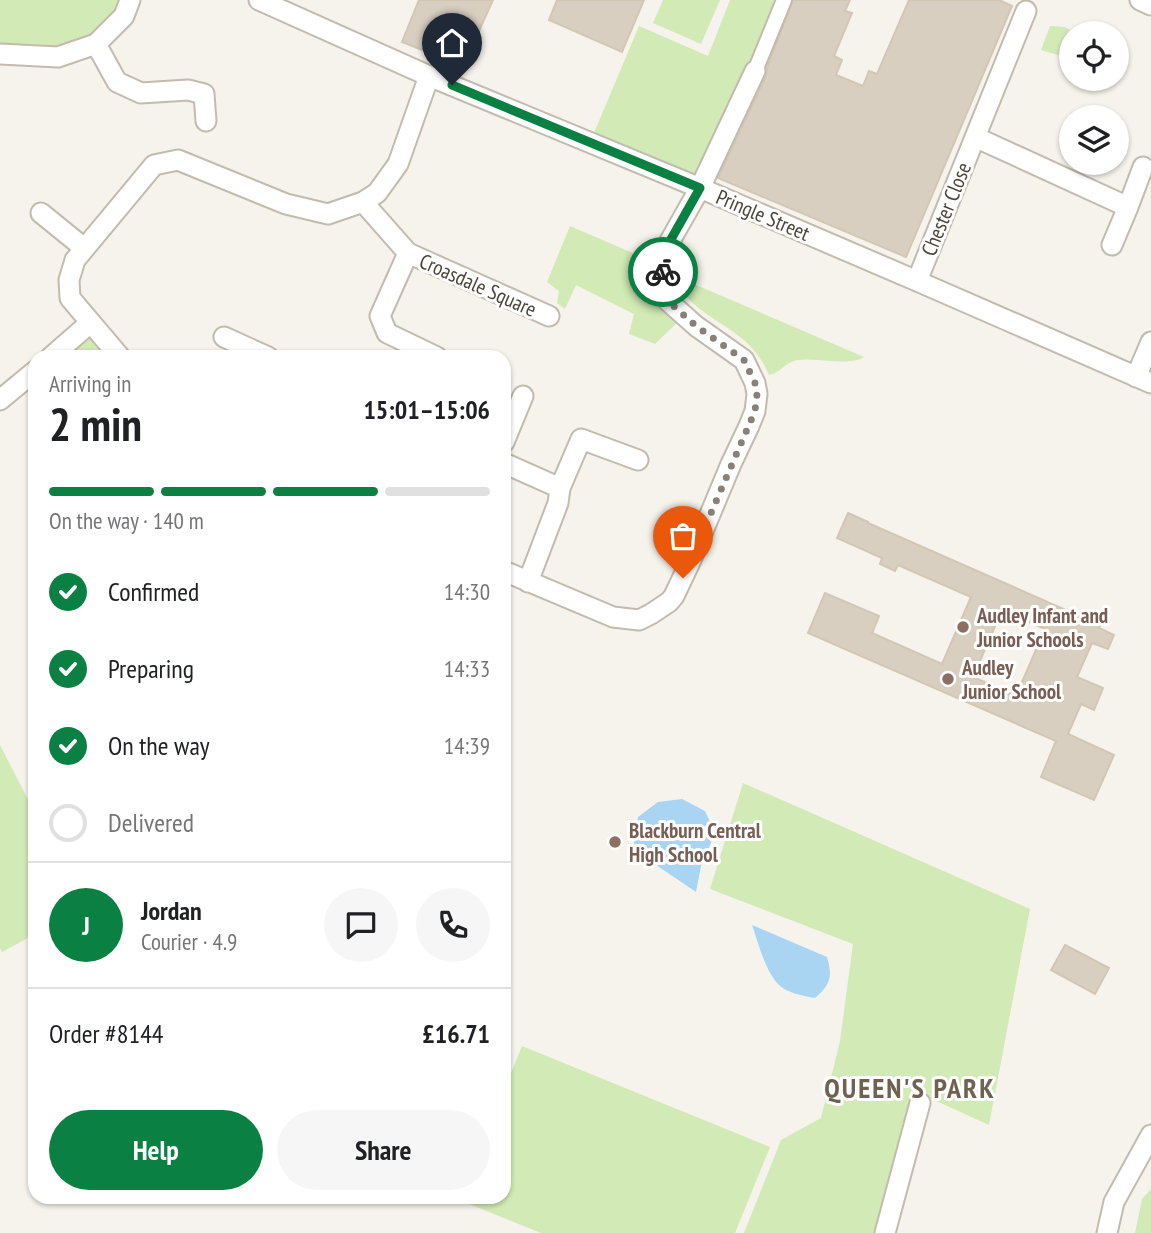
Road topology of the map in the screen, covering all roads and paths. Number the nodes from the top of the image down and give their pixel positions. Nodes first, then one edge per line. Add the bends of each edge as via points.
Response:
1 (130, 0) edge
2 (259, 0) edge
3 (784, 0) edge
4 (1140, 0) edge
5 (1029, 5) edge
6 (1151, 5) edge
7 (96, 44) junction
8 (0, 54) edge
9 (755, 71) joint
10 (429, 76) junction
11 (206, 121) dead end
12 (975, 137) junction
13 (1143, 167) dead end
14 (700, 188) junction
15 (363, 202) junction
16 (1128, 207) junction
17 (41, 213) dead end
18 (1112, 245) dead end
19 (84, 248) junction
20 (408, 253) junction
21 (917, 281) junction
22 (549, 316) dead end
23 (90, 323) junction
24 (223, 337) dead end
25 (1151, 342) edge
26 (59, 350) edge
27 (114, 350) edge
28 (252, 350) edge
29 (422, 350) edge
30 (28, 377) edge
31 (1144, 380) edge
32 (523, 396) dead end
33 (0, 400) edge
34 (511, 425) edge
35 (638, 460) dead end
36 (511, 466) edge
37 (561, 488) junction
38 (511, 574) edge
39 (528, 582) junction
40 (920, 1103) dead end
41 (1151, 1135) edge
42 (886, 1233) edge
43 (1107, 1233) edge

1 - 7 street via 124,16
2 - 10 street, Pringle Street
3 - 9 street
4 - 6 street
5 - 12 street, Chester Close
7 - 8 street via 58,57
7 - 11 street via 117,82 141,93 188,90 204,94
9 - 14 street
10 - 14 street, Pringle Street
10 - 15 street via 398,164 377,193
12 - 16 street, Chester Close
12 - 21 street, Chester Close
13 - 16 street
14 - 21 street, Pringle Street
14 - 39 street via 670,241 663,267 664,287 669,302 684,316 744,360 757,394 755,411 691,560 669,602 639,620 613,617
15 - 19 street via 328,214 311,211 178,160 154,165
15 - 20 street, Croasdale Square
16 - 18 street
17 - 19 street
19 - 23 street via 69,280 70,298
20 - 22 street, Croasdale Square
20 - 29 street, Croasdale Square via 380,316 387,333
21 - 31 street, Pringle Street
23 - 26 street
23 - 27 street
24 - 28 street
25 - 31 street
30 - 33 street
32 - 34 street
35 - 37 street via 581,439
36 - 37 street
37 - 39 street
38 - 39 street
40 - 42 street
41 - 43 street via 1114,1202

